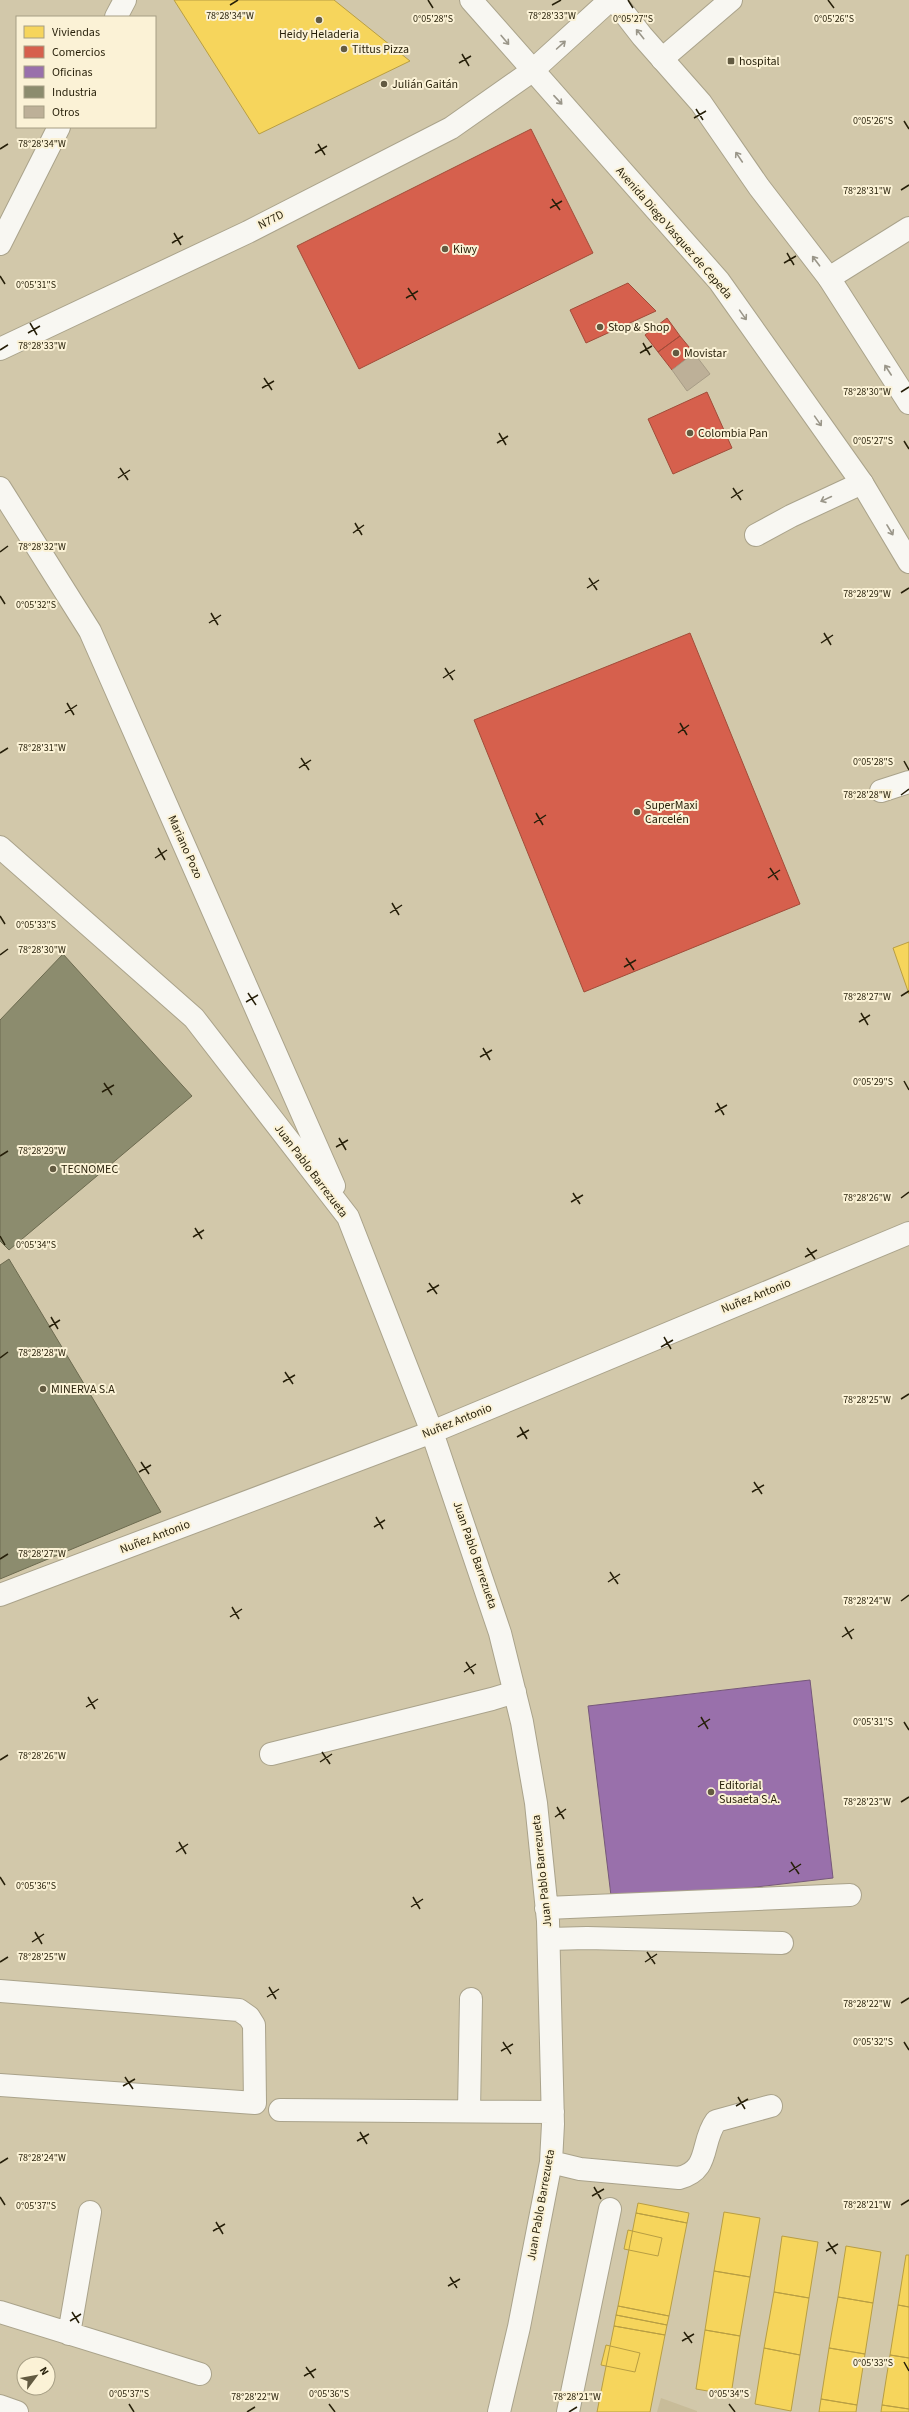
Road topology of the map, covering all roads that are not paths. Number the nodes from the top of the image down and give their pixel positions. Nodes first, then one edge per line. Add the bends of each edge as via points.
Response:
1 (125, 0) edge
2 (610, 0) edge
3 (614, 0) edge
4 (731, 0) edge
5 (480, 3) edge
6 (117, 16) edge
7 (662, 60) junction
8 (532, 71) junction
9 (58, 128) edge
10 (909, 228) edge
11 (0, 244) edge
12 (829, 278) junction
13 (0, 349) edge
14 (909, 402) edge
15 (862, 483) junction
16 (0, 488) edge
17 (756, 535) dead end
18 (909, 562) edge
19 (909, 782) edge
20 (881, 791) dead end
21 (0, 847) edge
22 (348, 1217) junction
23 (909, 1233) edge
24 (432, 1432) junction
25 (0, 1595) edge
26 (515, 1692) junction
27 (272, 1754) dead end
28 (850, 1895) dead end
29 (546, 1908) junction
30 (549, 1940) junction
31 (782, 1943) dead end
32 (0, 1991) edge
33 (471, 1999) dead end
34 (0, 2085) edge
35 (771, 2106) dead end
36 (280, 2110) dead end
37 (469, 2111) junction
38 (553, 2112) junction
39 (551, 2162) junction
40 (610, 2208) dead end
41 (90, 2212) dead end
42 (0, 2312) edge
43 (69, 2334) junction
44 (200, 2374) dead end
45 (0, 2406) edge
46 (17, 2412) edge
47 (499, 2412) edge
48 (568, 2412) edge

1 - 6 street
8 -> 2 street, N77D
7 -> 3 street
4 - 7 street
5 -> 8 street, Avenida Diego Vasquez de Cepeda
12 -> 7 street via 759,187 701,103
8 - 13 street, N77D via 451,128 248,232
8 -> 15 street, Avenida Diego Vasquez de Cepeda via 719,281
9 - 11 street
10 - 12 street
14 -> 12 street
15 -> 17 street
15 -> 18 street, Avenida Diego Vasquez de Cepeda
16 - 22 street, Mariano Pozo via 90,631
19 - 20 street
21 - 22 street, Juan Pablo Barrezueta via 194,1018
22 - 24 street, Juan Pablo Barrezueta
23 - 24 street, Nuñez Antonio
24 - 25 street, Nuñez Antonio
24 - 26 street, Juan Pablo Barrezueta via 500,1632
26 - 27 street
26 - 29 street, Juan Pablo Barrezueta via 536,1803
28 - 29 street
29 - 30 street, Juan Pablo Barrezueta
30 - 31 street via 587,1938
30 - 38 street, Juan Pablo Barrezueta
32 - 34 street via 238,2010 249,2016 254,2025 255,2103
33 - 37 street
35 - 39 street via 716,2121 711,2128 699,2168 679,2178 580,2169
36 - 37 street
37 - 38 street
38 - 39 street, Juan Pablo Barrezueta
39 - 47 street, Juan Pablo Barrezueta via 519,2327
40 - 48 street
41 - 43 street
42 - 43 street
43 - 44 street
45 - 46 street

